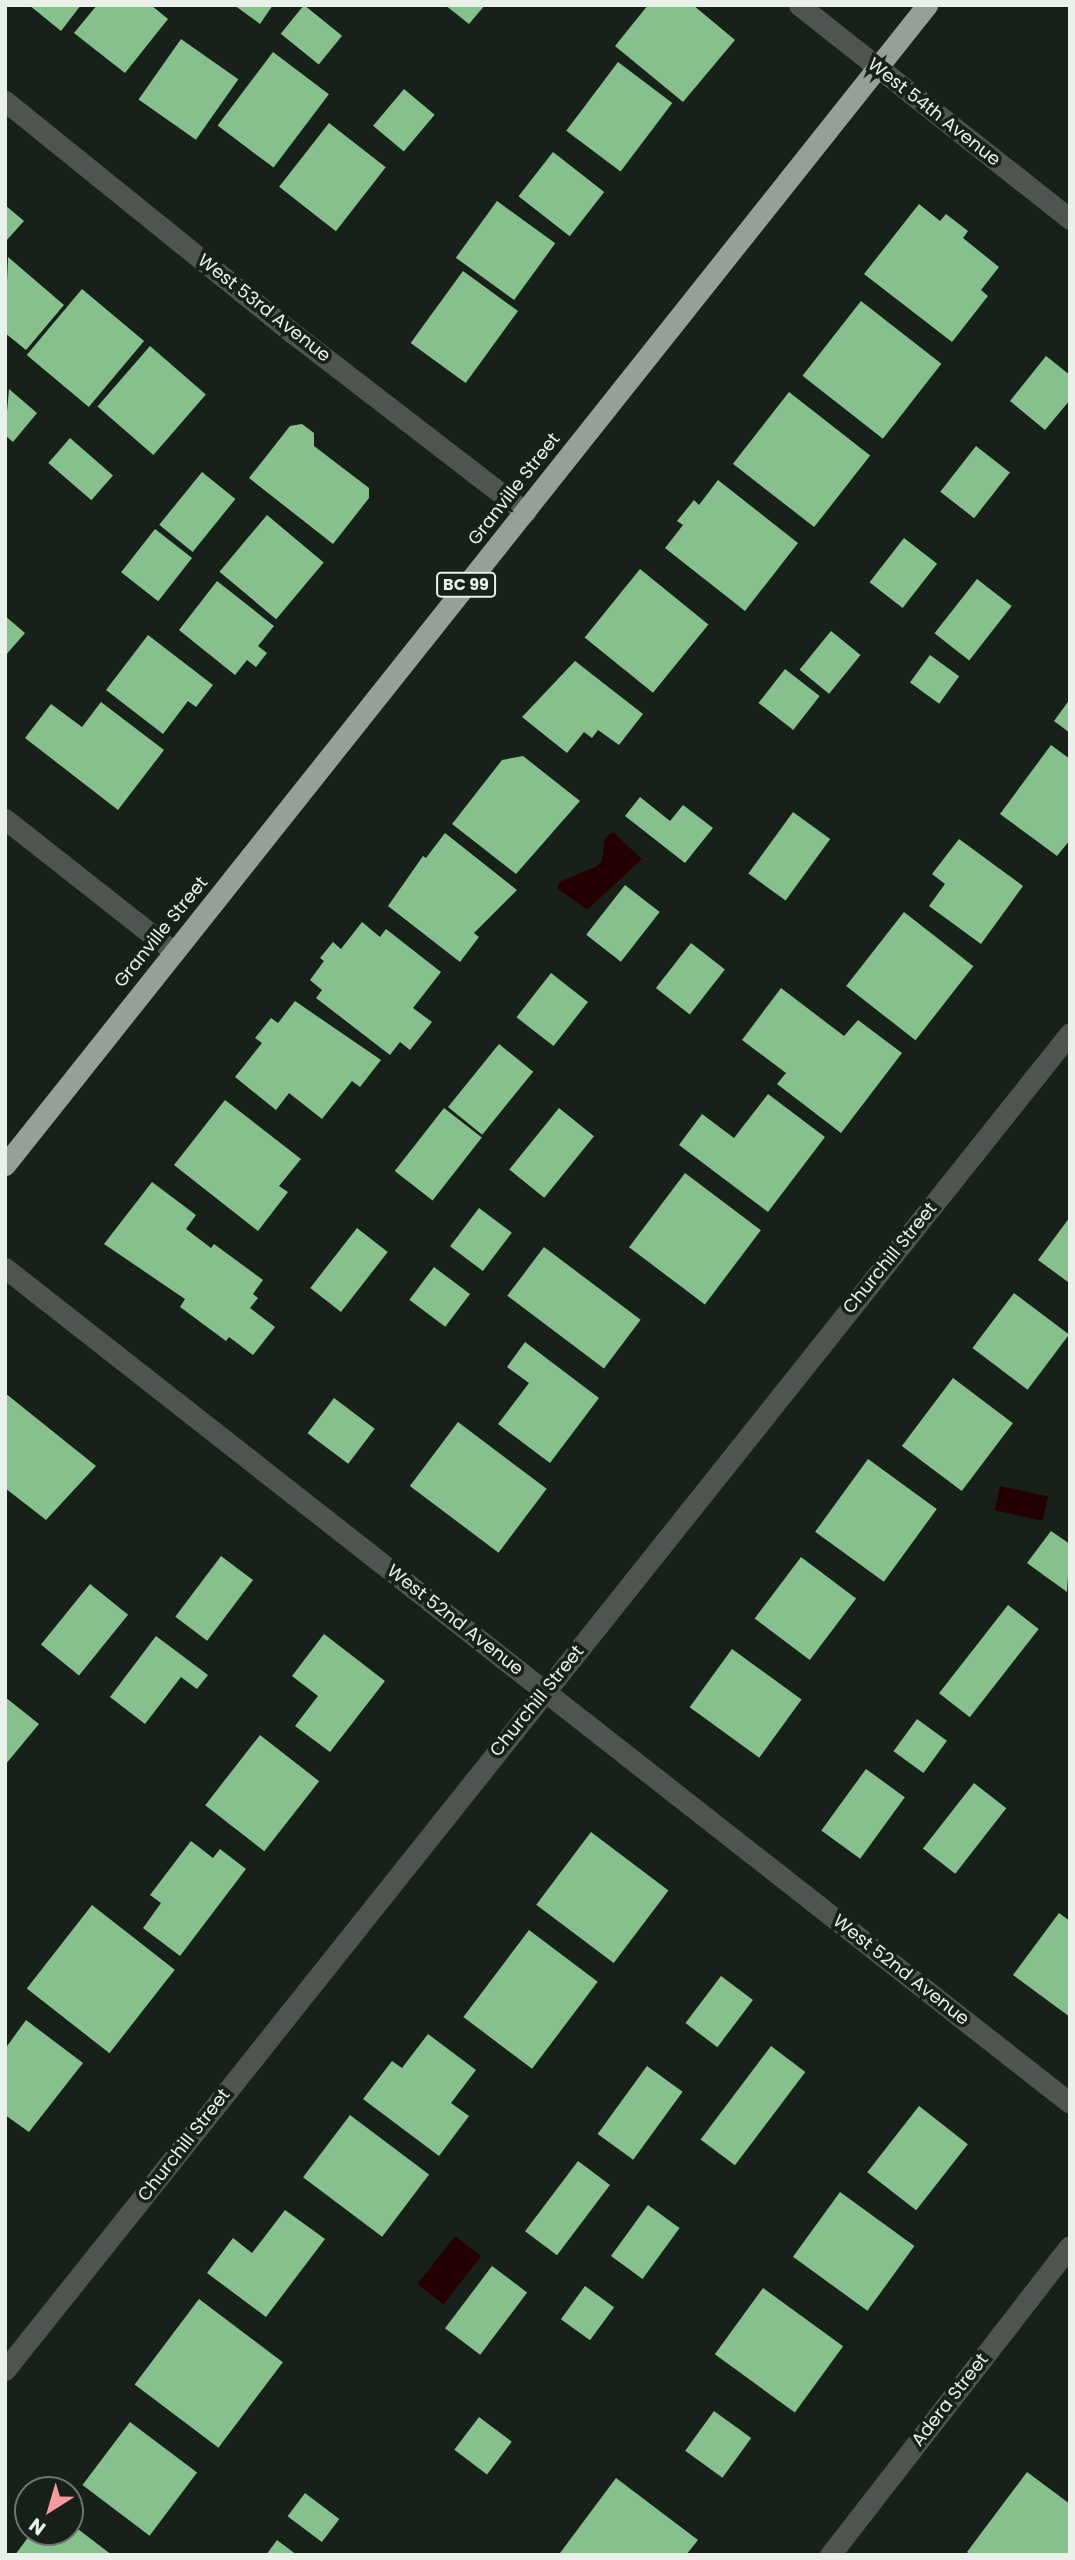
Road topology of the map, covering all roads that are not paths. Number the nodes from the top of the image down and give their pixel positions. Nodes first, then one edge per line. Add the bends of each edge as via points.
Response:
1 (799, 5) edge
2 (928, 5) edge
3 (878, 67) junction
4 (5, 101) edge
5 (1070, 219) edge
6 (525, 512) junction
7 (5, 819) edge
8 (174, 952) junction
9 (1070, 1033) edge
10 (5, 1165) edge
11 (5, 1268) edge
12 (545, 1691) junction
13 (1070, 2102) edge
14 (1070, 2246) edge
15 (5, 2370) edge
16 (830, 2555) edge

1 - 3 street, West 54th Avenue
2 - 3 highway, Granville Street / BC 99
3 - 5 street, West 54th Avenue
3 - 6 highway, Granville Street / BC 99
4 - 6 street, West 53rd Avenue via 294,334
6 - 8 highway, Granville Street / BC 99
7 - 8 street
8 - 10 highway, Granville Street / BC 99
9 - 12 street, Churchill Street
11 - 12 street, West 52nd Avenue
12 - 13 street, West 52nd Avenue
12 - 15 street, Churchill Street
14 - 16 street, Adera Street

